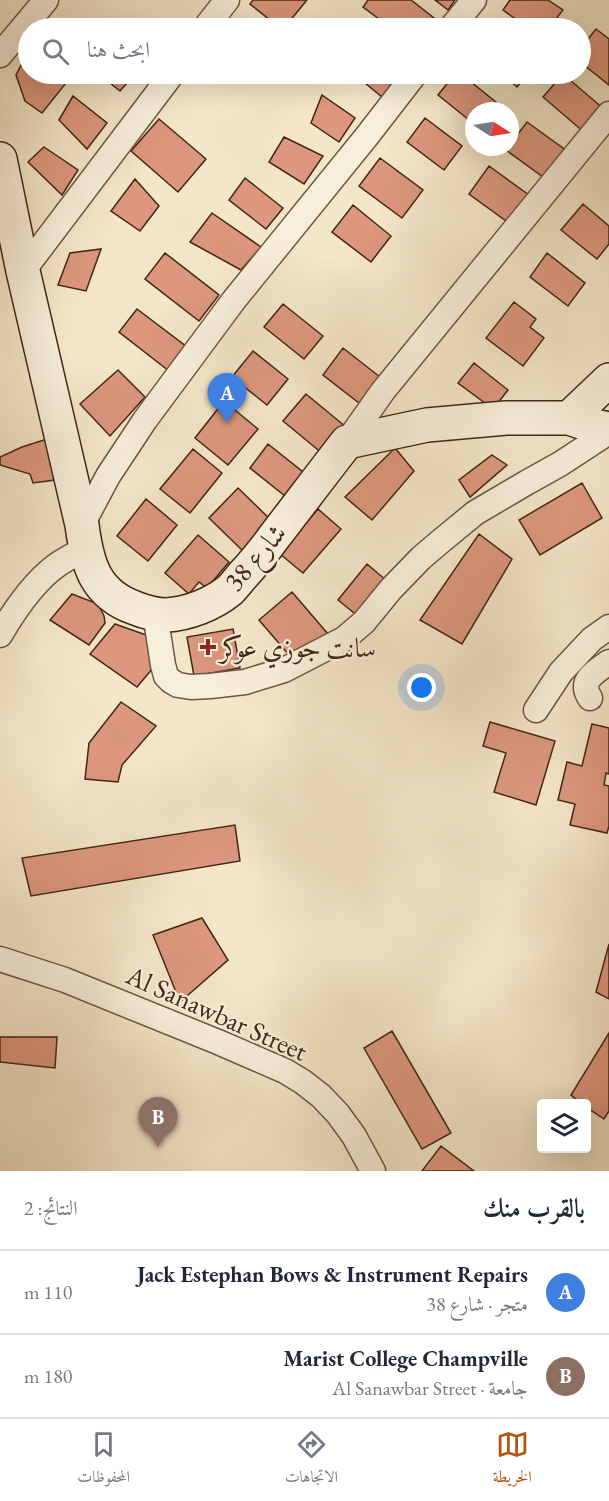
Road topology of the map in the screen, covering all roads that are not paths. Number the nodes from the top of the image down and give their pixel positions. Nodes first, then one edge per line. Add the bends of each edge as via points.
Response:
1 (46, 0) edge
2 (227, 0) edge
3 (474, 0) edge
4 (31, 18) edge
5 (213, 18) edge
6 (459, 18) edge
7 (18, 33) edge
8 (0, 55) edge
9 (164, 84) edge
10 (407, 84) edge
11 (609, 114) edge
12 (0, 159) edge
13 (23, 271) junction
14 (609, 381) edge
15 (569, 418) junction
16 (609, 430) edge
17 (347, 442) junction
18 (83, 537) junction
19 (156, 613) junction
20 (609, 627) edge
21 (0, 635) edge
22 (609, 662) edge
23 (590, 698) dead end
24 (536, 710) dead end
25 (0, 959) edge
26 (374, 1171) edge

1 - 4 street
2 - 5 street
3 - 6 street
7 - 8 street
9 - 13 street
10 - 18 street via 234,300 159,401 108,476
11 - 17 street via 383,391
12 - 13 street, شارع 38
13 - 18 street, شارع 38
14 - 15 street
15 - 16 street
15 - 17 street via 506,418 427,425
16 - 19 street via 560,464 475,513 421,558 351,634 284,670 245,682 178,685 166,676
17 - 19 street, شارع 38 via 230,590 188,611
18 - 19 street, شارع 38 via 95,576 111,596 123,604
18 - 21 street via 25,598
20 - 24 street via 561,672
22 - 23 street via 586,683
25 - 26 street, Al Sanawbar Street via 65,980 218,1042 303,1082 338,1114

